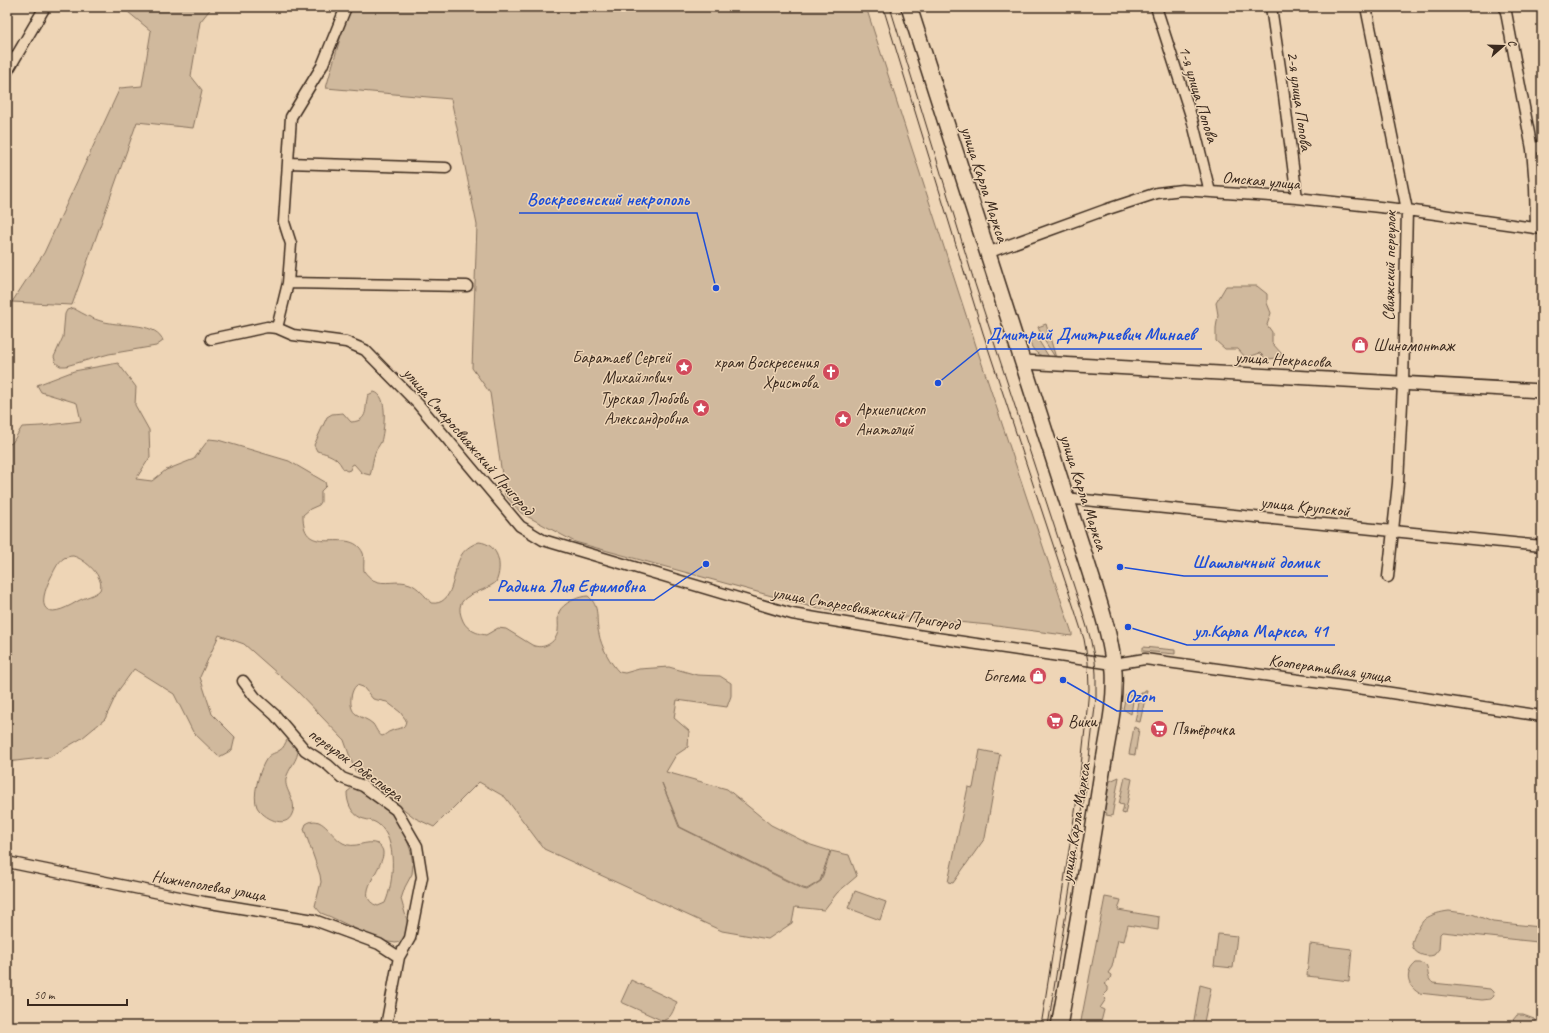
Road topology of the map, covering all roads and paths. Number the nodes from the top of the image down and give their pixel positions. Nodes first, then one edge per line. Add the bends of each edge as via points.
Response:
1 (45, 7) edge
2 (346, 7) edge
3 (909, 7) edge
4 (1156, 7) edge
5 (1271, 7) edge
6 (1366, 7) edge
7 (1505, 7) edge
8 (7, 72) edge
9 (1542, 146) edge
10 (1532, 149) junction
11 (288, 163) junction
12 (446, 168) dead end
13 (1210, 192) junction
14 (1297, 198) junction
15 (1407, 210) junction
16 (1539, 228) edge
17 (987, 252) junction
18 (288, 283) junction
19 (466, 286) dead end
20 (277, 328) junction
21 (211, 339) dead end
22 (1023, 362) junction
23 (1403, 384) junction
24 (1542, 391) edge
25 (1065, 498) junction
26 (1393, 531) junction
27 (1542, 546) edge
28 (1388, 577) dead end
29 (1113, 664) junction
30 (243, 681) dead end
31 (1542, 716) edge
32 (7, 862) edge
33 (399, 957) junction
34 (386, 1026) edge
35 (1059, 1026) edge

1 - 8 street
2 - 11 street via 322,66 291,116
3 - 17 main road, улица Карла Маркса
4 - 13 street, 1-я улица Попова via 1192,119
5 - 14 street, 2-я улица Попова
6 - 15 street, Свияжский переулок
7 - 10 street
9 - 10 street
10 - 16 street
11 - 12 street
11 - 18 street via 284,222 291,244
13 - 14 street, Омская улица
13 - 17 street, Омская улица via 1182,190 1157,193
14 - 15 street, Омская улица
15 - 16 street, Омская улица
15 - 23 street, Свияжский переулок
17 - 22 main road, улица Карла Маркса
18 - 19 street
18 - 20 street
20 - 21 street, улица Старосвияжский Пригород
20 - 29 street, улица Старосвияжский Пригород via 293,334 346,342 365,350 418,404 520,526 543,540 792,614
22 - 23 street, улица Некрасова
22 - 25 main road, улица Карла Маркса
23 - 24 street, улица Некрасова
23 - 26 street, Свияжский переулок
25 - 26 street, улица Крупской
25 - 29 main road, улица Карла Маркса via 1106,627
26 - 27 street, улица Крупской
26 - 28 street, Свияжский переулок
29 - 31 street, Кооперативная улица via 1145,659
29 - 35 main road, улица Карла Маркса via 1114,689 1110,724
30 - 33 street, переулок Робеспьера via 305,750 342,778 363,786 396,810 417,846 422,877 410,938
32 - 33 street, Нижнеполевая улица via 204,902 314,920 379,944
33 - 34 street, переулок Робеспьера

